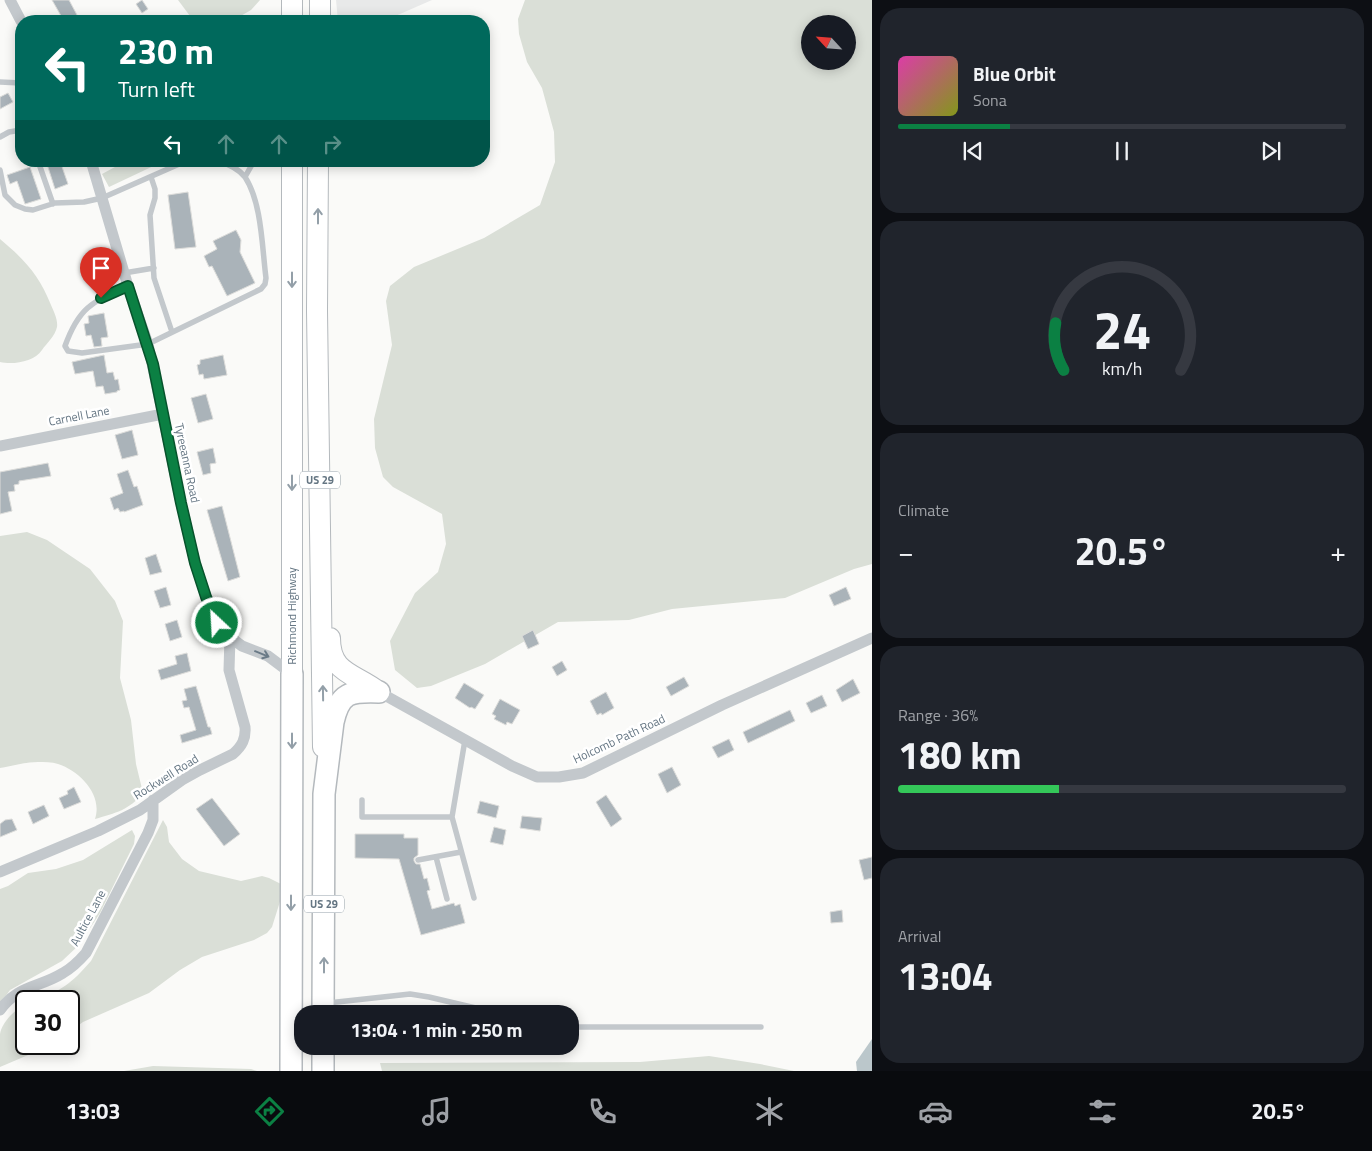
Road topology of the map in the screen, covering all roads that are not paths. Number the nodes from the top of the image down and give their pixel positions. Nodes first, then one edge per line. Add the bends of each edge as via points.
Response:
1 (10, 0) edge
2 (292, 0) edge
3 (320, 0) edge
4 (18, 15) edge
5 (292, 15) edge
6 (320, 15) edge
7 (0, 82) edge
8 (15, 83) edge
9 (15, 131) edge
10 (0, 138) edge
11 (40, 167) edge
12 (93, 167) edge
13 (173, 167) edge
14 (231, 167) edge
15 (250, 167) edge
16 (292, 167) edge
17 (318, 167) edge
18 (0, 170) edge
19 (151, 177) junction
20 (244, 177) junction
21 (102, 198) junction
22 (53, 204) junction
23 (318, 245) junction
24 (154, 268) junction
25 (124, 273) junction
26 (128, 286) junction
27 (172, 332) junction
28 (148, 344) junction
29 (163, 414) junction
30 (0, 446) edge
31 (230, 637) junction
32 (872, 638) edge
33 (292, 674) junction
34 (379, 692) junction
35 (465, 740) junction
36 (324, 794) junction
37 (153, 800) junction
38 (362, 800) dead end
39 (452, 817) junction
40 (462, 852) junction
41 (436, 857) junction
42 (418, 860) dead end
43 (0, 872) edge
44 (474, 898) dead end
45 (447, 899) dead end
46 (324, 1005) edge
47 (347, 1005) edge
48 (463, 1005) edge
49 (0, 1010) edge
50 (579, 1027) edge
51 (761, 1027) dead end
52 (323, 1055) edge
53 (291, 1070) edge
54 (323, 1070) edge

1 - 4 street
2 - 5 highway
3 - 6 highway
7 - 8 lane
9 - 10 lane
11 - 22 lane
12 - 21 street, Tyreeanna Road
13 - 19 lane
14 - 20 lane
15 - 20 lane
16 -> 33 highway, Richmond Highway / US 29
23 -> 17 highway, US 29
18 - 22 lane via 6,195 16,205 33,210
19 - 21 lane
19 - 24 lane via 155,190 150,215
20 - 27 lane via 257,211 265,284 261,289
21 - 22 lane
21 - 25 street, Tyreeanna Road
23 - 34 highway via 327,383 330,649 338,666
36 -> 23 highway, US 29
24 - 25 lane
24 - 27 lane via 154,278
25 - 26 street, Tyreeanna Road
26 - 28 street, Tyreeanna Road
26 - 28 lane via 88,306 72,326 65,346 68,351 82,353
27 - 28 lane
28 - 29 street, Tyreeanna Road
29 - 30 street, Carnell Lane
29 - 31 street, Tyreeanna Road via 201,584 213,616
31 -> 33 street, Tyreeanna Road via 242,646 268,656
31 - 37 street, Rockwell Road via 229,670 245,727 243,743 233,754
32 - 35 street, Holcomb Path Road via 722,705 583,773 537,777
33 -> 53 highway, Richmond Highway / US 29
34 - 35 street, Holcomb Path Road
34 - 36 highway via 349,694 338,706
35 - 39 lane
46 -> 36 highway, US 29
37 - 43 street, Rockwell Road via 98,831
37 - 49 street, Aultice Lane via 153,820 148,833 86,953 61,974 12,996
38 - 39 lane via 362,817
39 - 40 lane
40 - 41 lane
40 - 44 lane
41 - 42 lane
41 - 45 lane
47 - 48 lane via 410,994
50 - 51 lane
52 - 54 highway

